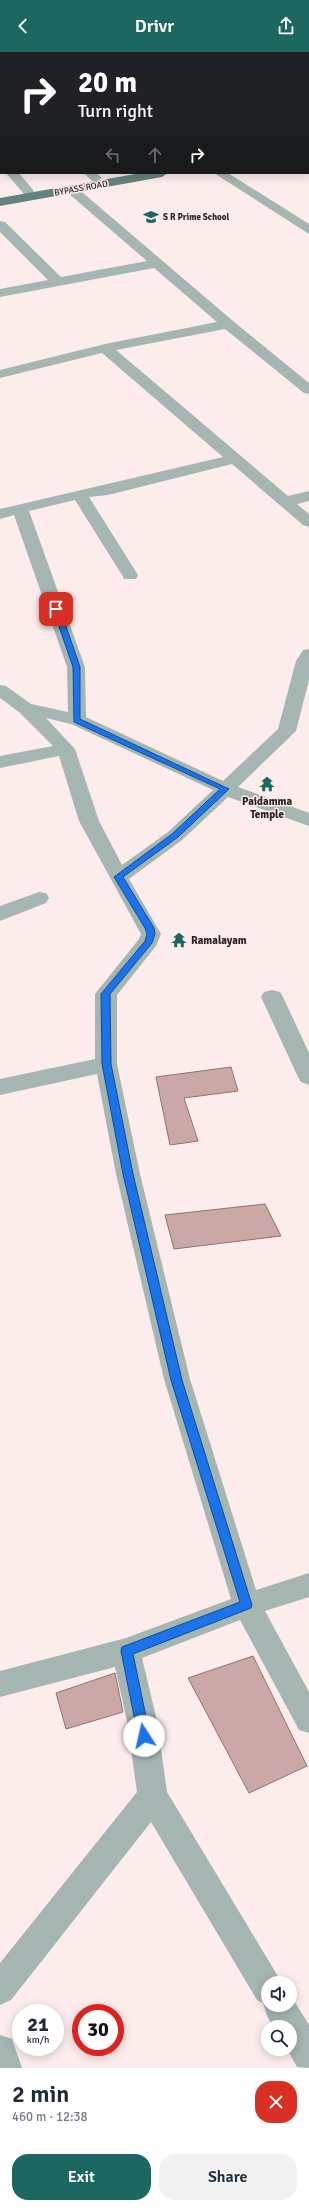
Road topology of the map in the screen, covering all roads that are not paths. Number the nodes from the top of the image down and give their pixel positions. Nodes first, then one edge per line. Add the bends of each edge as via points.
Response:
1 (13, 174) edge
2 (111, 174) edge
3 (157, 174) edge
4 (222, 174) edge
5 (93, 176) edge
6 (72, 190) junction
7 (28, 191) junction
8 (0, 196) edge
9 (0, 202) edge
10 (0, 225) edge
11 (309, 230) edge
12 (158, 264) junction
13 (59, 283) junction
14 (0, 293) edge
15 (228, 324) junction
16 (105, 348) junction
17 (0, 374) edge
18 (309, 390) edge
19 (234, 459) junction
20 (79, 494) junction
21 (309, 496) edge
22 (285, 502) junction
23 (20, 508) junction
24 (0, 514) edge
25 (309, 522) edge
26 (130, 574) dead end
27 (309, 654) edge
28 (0, 690) edge
29 (302, 704) edge
30 (25, 708) junction
31 (77, 720) junction
32 (66, 749) junction
33 (0, 762) edge
34 (225, 789) junction
35 (309, 820) edge
36 (118, 877) junction
37 (39, 898) dead end
38 (0, 914) edge
39 (272, 997) dead end
40 (106, 1064) junction
41 (309, 1077) edge
42 (0, 1086) edge
43 (309, 1585) edge
44 (246, 1605) junction
45 (126, 1651) junction
46 (0, 1684) edge
47 (309, 1720) edge
48 (153, 1796) junction
49 (261, 1977) edge
50 (0, 1989) edge
51 (282, 2012) edge
52 (0, 2051) edge
53 (309, 2055) edge
54 (5, 2068) edge

1 - 7 street
2 - 5 main road, BYPASS ROAD
3 - 6 main road, BYPASS ROAD
4 - 11 street
5 - 7 main road, BYPASS ROAD
6 - 9 main road, BYPASS ROAD
6 - 12 street
7 - 8 main road, BYPASS ROAD
10 - 13 street
12 - 13 street
12 - 15 street
13 - 14 street
15 - 16 street
15 - 18 street
16 - 17 street
16 - 19 street
19 - 20 street via 108,490
19 - 22 street
20 - 23 street
20 - 26 street
21 - 22 street
22 - 25 street
23 - 24 street
23 - 31 street via 76,667
27 - 29 street via 305,661
28 - 30 street
29 - 34 street via 287,731
30 - 31 street
30 - 32 street
31 - 34 street
32 - 33 street
32 - 36 street via 89,821
34 - 35 street
34 - 36 street via 175,836
36 - 40 street via 151,934 149,941 106,994
37 - 38 street
39 - 41 street
40 - 42 street
40 - 44 street via 128,1174 177,1380
43 - 44 street
44 - 45 street
44 - 47 street
45 - 46 street
45 - 48 street via 142,1721
48 - 49 street
48 - 50 street
51 - 53 street
52 - 54 street

